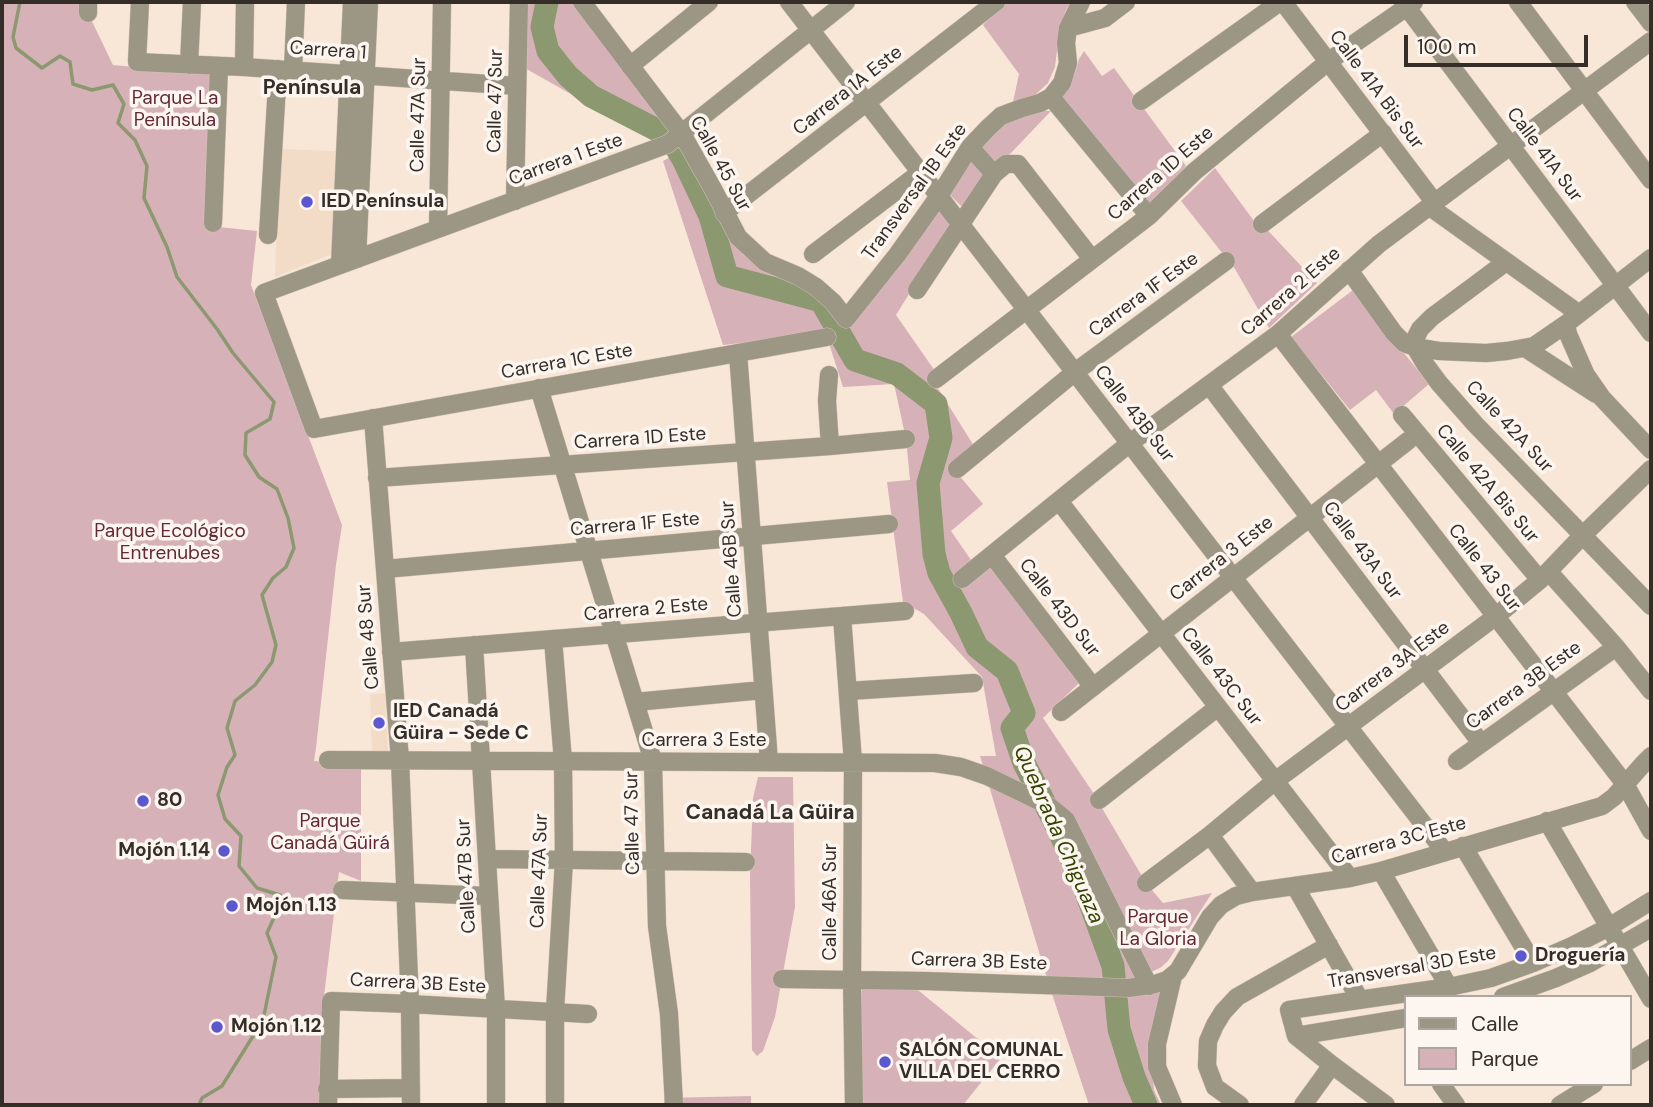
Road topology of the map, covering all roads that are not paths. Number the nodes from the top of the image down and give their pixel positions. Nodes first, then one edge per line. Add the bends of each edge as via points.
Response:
1 (140, 2) edge
2 (192, 2) edge
3 (245, 2) edge
4 (296, 2) edge
5 (352, 2) edge
6 (369, 2) edge
7 (442, 2) edge
8 (519, 2) edge
9 (582, 2) edge
10 (709, 2) edge
11 (789, 2) edge
12 (846, 2) edge
13 (996, 2) edge
14 (1081, 2) edge
15 (1126, 2) edge
16 (1281, 2) edge
17 (1518, 2) edge
18 (1635, 2) edge
19 (1408, 3) edge
20 (1651, 23) edge
21 (1068, 28) junction
22 (810, 29) junction
23 (1651, 41) edge
24 (1329, 61) junction
25 (189, 65) junction
26 (219, 66) junction
27 (630, 66) junction
28 (244, 67) junction
29 (285, 69) junction
30 (357, 75) junction
31 (440, 80) junction
32 (517, 86) junction
33 (1586, 91) junction
34 (1051, 97) junction
35 (1140, 101) dead end
36 (867, 103) junction
37 (1383, 133) junction
38 (675, 139) junction
39 (970, 147) junction
40 (1512, 147) junction
41 (920, 172) junction
42 (994, 174) junction
43 (1651, 180) edge
44 (939, 196) junction
45 (515, 201) junction
46 (1432, 205) junction
47 (724, 213) junction
48 (1149, 216) junction
49 (213, 223) dead end
50 (960, 223) junction
51 (1262, 224) dead end
52 (438, 229) junction
53 (268, 235) dead end
54 (813, 254) dead end
55 (1651, 258) edge
56 (1091, 259) junction
57 (1226, 261) dead end
58 (349, 262) junction
59 (1506, 262) junction
60 (1349, 271) junction
61 (1616, 285) junction
62 (918, 290) dead end
63 (1026, 309) junction
64 (846, 319) joint
65 (1572, 319) junction
66 (1651, 333) edge
67 (1278, 334) junction
68 (827, 337) dead end
69 (1415, 347) junction
70 (1525, 348) junction
71 (737, 353) junction
72 (1075, 372) junction
73 (829, 375) dead end
74 (936, 379) dead end
75 (1209, 385) junction
76 (540, 388) junction
77 (1602, 398) junction
78 (1402, 415) dead end
79 (373, 418) junction
80 (314, 429) joint
81 (906, 439) dead end
82 (1409, 440) dead end
83 (1130, 443) junction
84 (830, 446) junction
85 (1651, 450) edge
86 (745, 452) junction
87 (1378, 465) junction
88 (563, 466) junction
89 (957, 469) dead end
90 (1651, 469) edge
91 (377, 478) junction
92 (1059, 501) junction
93 (1310, 518) junction
94 (889, 524) dead end
95 (1583, 535) junction
96 (752, 536) junction
97 (589, 551) junction
98 (992, 555) junction
99 (385, 569) junction
100 (1545, 576) junction
101 (1234, 578) junction
102 (962, 579) dead end
103 (1651, 606) edge
104 (905, 611) dead end
105 (842, 616) junction
106 (1495, 617) junction
107 (758, 622) junction
108 (614, 634) junction
109 (1161, 634) junction
110 (553, 639) junction
111 (474, 645) junction
112 (1616, 647) junction
113 (391, 652) junction
114 (1425, 669) junction
115 (974, 683) dead end
116 (1093, 687) junction
117 (763, 690) junction
118 (1553, 690) junction
119 (848, 691) junction
120 (1651, 691) edge
121 (635, 702) junction
122 (1218, 707) junction
123 (1061, 712) dead end
124 (1349, 726) junction
125 (1481, 743) junction
126 (1651, 757) edge
127 (400, 760) junction
128 (328, 761) dead end
129 (481, 761) junction
130 (563, 761) junction
131 (653, 761) junction
132 (1457, 761) dead end
133 (769, 762) junction
134 (853, 762) junction
135 (1275, 781) junction
136 (1625, 784) junction
137 (1099, 800) dead end
138 (1547, 821) junction
139 (1651, 831) edge
140 (1210, 835) junction
141 (1463, 846) junction
142 (1445, 852) junction
143 (487, 859) junction
144 (564, 860) junction
145 (655, 861) junction
146 (746, 862) dead end
147 (1381, 871) junction
148 (1350, 878) junction
149 (1146, 883) dead end
150 (1295, 886) junction
151 (342, 890) dead end
152 (405, 892) junction
153 (1252, 892) junction
154 (489, 896) junction
155 (1651, 901) edge
156 (1609, 927) junction
157 (1651, 928) edge
158 (1329, 944) junction
159 (1620, 945) junction
160 (1534, 963) junction
161 (1512, 972) junction
162 (1173, 976) junction
163 (782, 979) dead end
164 (852, 980) junction
165 (1149, 986) junction
166 (1449, 987) junction
167 (1509, 995) edge
168 (1651, 999) edge
169 (1360, 1000) junction
170 (410, 1004) junction
171 (496, 1009) junction
172 (555, 1011) junction
173 (588, 1014) dead end
174 (1403, 1024) edge
175 (1296, 1036) junction
176 (1651, 1048) edge
177 (1632, 1060) edge
178 (1332, 1065) junction
179 (1442, 1086) edge
180 (1560, 1086) edge
181 (1591, 1086) edge
182 (411, 1096) edge
183 (328, 1097) edge
184 (1568, 1103) edge
185 (496, 1105) edge
186 (555, 1105) edge
187 (674, 1105) edge
188 (853, 1105) edge
189 (1173, 1105) edge
190 (1240, 1105) edge
191 (1303, 1105) edge
192 (1387, 1105) edge
193 (1456, 1105) edge

1 - 25 street, Carrera 1 via 137,62
2 - 25 street
3 - 28 street
4 - 29 street
5 - 30 street
6 - 30 street
7 - 31 street, Calle 47A Sur
8 - 32 street, Calle 47 Sur
9 - 27 street, Calle 45 Sur
10 - 27 street
11 - 22 street, Calle 43B Sur
12 - 22 street, Carrera 1 Este
13 - 36 street, Carrera 1A Este
14 - 21 street
15 - 21 street via 1105,18
16 - 24 street, Calle 41A Bis Sur
16 - 35 street
17 - 33 street
18 - 20 street
19 - 24 street, Carrera 1D Este
19 - 40 street, Calle 41A Sur
21 - 34 street via 1067,72
22 - 36 street, Calle 43B Sur
22 - 38 street, Carrera 1 Este
23 - 33 street, Carrera 2 Este
24 - 37 street, Calle 41A Bis Sur
24 - 48 street, Carrera 1D Este via 1194,172
25 - 26 street, Carrera 1
26 - 28 street, Carrera 1
26 - 49 street
27 - 38 street, Calle 45 Sur
28 - 29 street, Carrera 1
29 - 30 street, Carrera 1
29 - 53 street
30 - 31 street, Carrera 1
30 - 58 street
31 - 32 street, Carrera 1
31 - 52 street, Calle 47A Sur
32 - 45 street, Calle 47 Sur
33 - 40 street, Carrera 2 Este
33 - 43 street
34 - 39 street, Transversal 1B Este via 1001,116
34 - 48 street
36 - 41 street, Calle 43B Sur
36 - 47 street, Carrera 1A Este
37 - 46 street, Calle 41A Bis Sur
37 - 51 street
38 - 45 street, Carrera 1 Este
38 - 47 street, Calle 45 Sur via 713,189
39 - 42 street
39 - 44 street, Transversal 1B Este
40 - 46 street, Carrera 2 Este
40 - 61 street, Calle 41A Sur
41 - 44 street, Calle 43B Sur
41 - 54 street
42 - 50 street
42 - 56 street via 1006,164 1018,164
44 - 50 street, Calle 43B Sur
44 - 64 street, Transversal 1B Este
45 - 52 street, Carrera 1 Este
46 - 59 street, Calle 41A Bis Sur
46 - 60 street, Carrera 2 Este
47 - 64 street, Calle 45 Sur via 738,237 765,262 816,287
48 - 56 street, Carrera 1D Este
50 - 62 street
50 - 63 street, Calle 43B Sur
52 - 58 street, Carrera 1 Este
55 - 61 street
56 - 63 street, Carrera 1D Este
57 - 72 street, Carrera 1F Este
58 - 80 street, Carrera 1 Este via 264,293
59 - 65 street, Calle 41A Bis Sur
59 - 69 street via 1432,317 1420,329
60 - 67 street, Carrera 2 Este
60 - 69 street, Calle 42A Sur via 1394,333
61 - 65 street
61 - 66 street, Calle 41A Sur
63 - 72 street, Calle 43B Sur
63 - 74 street, Carrera 1D Este
65 - 70 street
65 - 77 street via 1586,375
67 - 75 street, Carrera 2 Este
67 - 87 street, Calle 43 Sur
68 - 71 street, Carrera 1C Este
69 - 70 street via 1486,354
69 - 95 street, Calle 42A Sur via 1475,424
70 - 77 street
71 - 76 street, Carrera 1C Este
71 - 86 street, Calle 46B Sur
72 - 83 street, Calle 43B Sur
72 - 89 street, Carrera 1F Este
73 - 84 street
75 - 83 street, Carrera 2 Este
75 - 93 street, Calle 43A Sur
76 - 79 street, Carrera 1C Este
76 - 88 street, Calle 47 Sur
77 - 85 street
78 - 100 street, Calle 42A Bis Sur
79 - 80 street, Carrera 1C Este
79 - 91 street, Calle 48 Sur
81 - 84 street, Carrera 1D Este
82 - 87 street, Carrera 3 Este
83 - 92 street, Carrera 2 Este
83 - 101 street, Calle 43B Sur
84 - 86 street, Carrera 1D Este
86 - 88 street, Carrera 1D Este
86 - 96 street, Calle 46B Sur
87 - 93 street, Carrera 3 Este
87 - 106 street, Calle 43 Sur
88 - 91 street, Carrera 1D Este
88 - 97 street, Calle 47 Sur
90 - 95 street, Carrera 3A Este
91 - 99 street, Calle 48 Sur
92 - 98 street, Carrera 2 Este
92 - 109 street, Calle 43C Sur
93 - 101 street, Carrera 3 Este
93 - 114 street, Calle 43A Sur
94 - 96 street, Carrera 1F Este
95 - 100 street, Carrera 3A Este
95 - 103 street, Calle 42A Sur
96 - 97 street, Carrera 1F Este
96 - 107 street, Calle 46B Sur
97 - 99 street, Carrera 1F Este
97 - 108 street, Calle 47 Sur
98 - 102 street, Carrera 2 Este
98 - 116 street, Calle 43D Sur
99 - 113 street, Calle 48 Sur
100 - 106 street, Carrera 3A Este
100 - 112 street, Calle 42A Bis Sur
101 - 109 street, Carrera 3 Este
101 - 124 street, Calle 43B Sur
104 - 105 street, Carrera 2 Este
105 - 107 street, Carrera 2 Este
105 - 119 street, Calle 46A Sur
106 - 114 street, Carrera 3A Este
106 - 118 street, Calle 43 Sur
107 - 108 street, Carrera 2 Este
107 - 117 street, Calle 46B Sur
108 - 110 street, Carrera 2 Este
108 - 121 street, Calle 47 Sur
109 - 116 street, Carrera 3 Este
109 - 122 street, Calle 43C Sur
110 - 111 street, Carrera 2 Este
110 - 130 street, Calle 47A Sur
111 - 113 street, Carrera 2 Este
111 - 129 street, Calle 47B Sur
112 - 118 street, Carrera 3B Este
112 - 120 street, Calle 42A Bis Sur
113 - 127 street, Calle 48 Sur
114 - 124 street, Carrera 3A Este
114 - 125 street, Calle 43A Sur
115 - 119 street
116 - 123 street, Carrera 3 Este
117 - 121 street
117 - 133 street, Calle 46B Sur
118 - 125 street, Carrera 3B Este
118 - 136 street, Calle 43 Sur
119 - 134 street, Calle 46A Sur
121 - 131 street, Calle 47 Sur
122 - 135 street, Calle 43C Sur
122 - 137 street
124 - 135 street, Carrera 3A Este
124 - 142 street, Calle 43B Sur
125 - 132 street, Carrera 3B Este
126 - 136 street, Carrera 3C Este
127 - 128 street, Carrera 3 Este
127 - 129 street, Carrera 3 Este
127 - 152 street, Calle 48 Sur
129 - 130 street, Carrera 3 Este
129 - 143 street, Calle 47B Sur
130 - 131 street, Carrera 3 Este
130 - 144 street, Calle 47A Sur
131 - 133 street, Carrera 3 Este
131 - 145 street, Calle 47 Sur
133 - 134 street, Carrera 3 Este
134 - 164 street, Calle 46A Sur
134 - 165 street, Carrera 3 Este via 948,765 987,776 1049,806 1066,820
135 - 140 street, Carrera 3A Este
135 - 148 street, Calle 43C Sur
136 - 138 street, Carrera 3C Este via 1602,806
136 - 139 street, Calle 43 Sur
138 - 141 street, Carrera 3C Este
138 - 156 street
140 - 149 street, Carrera 3A Este
140 - 153 street
141 - 142 street, Carrera 3C Este
141 - 160 street
142 - 147 street, Carrera 3C Este
143 - 144 street
143 - 154 street, Calle 47B Sur
144 - 145 street
144 - 172 street, Calle 47A Sur
145 - 146 street
145 - 187 street, Calle 47 Sur
147 - 148 street, Carrera 3C Este
147 - 166 street
148 - 150 street, Carrera 3C Este
150 - 153 street, Carrera 3C Este
150 - 158 street
151 - 152 street
152 - 154 street
152 - 170 street, Calle 48 Sur
153 - 162 street, Carrera 3C Este via 1215,910
154 - 171 street, Calle 47B Sur
155 - 156 street, Transversal 3D Este
156 - 159 street
156 - 160 street, Transversal 3D Este
157 - 159 street
158 - 169 street
158 - 190 street via 1237,998 1211,1033 1206,1052 1214,1087
159 - 167 street via 1590,963
159 - 168 street
160 - 161 street, Transversal 3D Este
161 - 166 street, Transversal 3D Este
161 - 167 street
162 - 165 street, Carrera 3B Este
162 - 189 street via 1157,1044 1157,1067
163 - 164 street, Carrera 3B Este
164 - 165 street, Carrera 3B Este
164 - 188 street, Calle 46A Sur
166 - 169 street, Transversal 3D Este
169 - 175 street, Transversal 3D Este via 1289,1010
170 - 171 street, Carrera 3B Este
170 - 182 street, Calle 48 Sur
170 - 183 street, Carrera 3B Este via 331,1001
171 - 172 street, Carrera 3B Este
171 - 185 street, Calle 47B Sur
172 - 173 street, Carrera 3B Este
172 - 186 street, Calle 47A Sur
174 - 175 street
175 - 178 street
176 - 177 street
178 - 191 street
178 - 192 street
179 - 193 street
180 - 184 street
181 - 184 street
182 - 183 street

